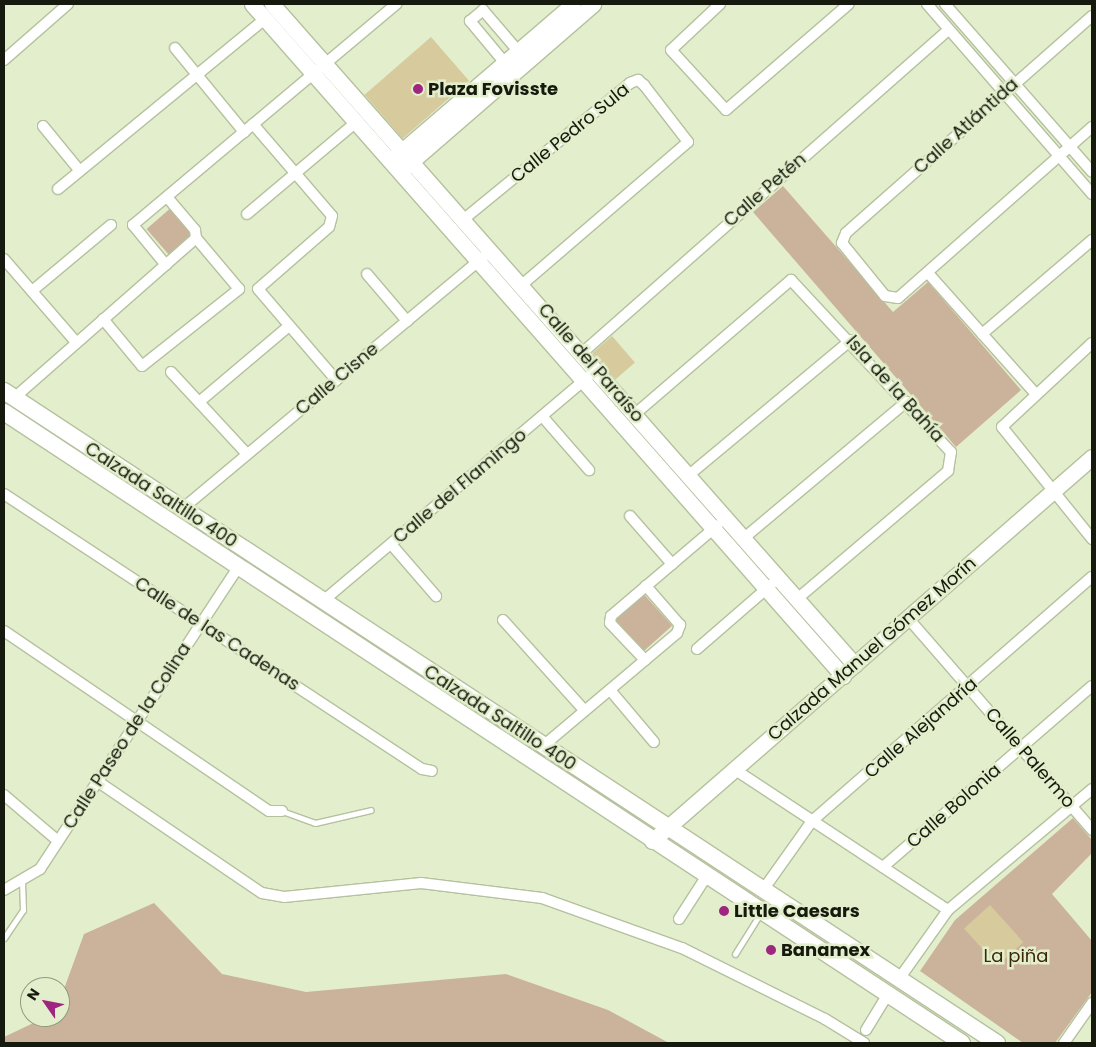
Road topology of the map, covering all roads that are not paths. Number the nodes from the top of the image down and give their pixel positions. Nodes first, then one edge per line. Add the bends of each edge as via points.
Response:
1 (68, 4) edge
2 (252, 4) edge
3 (272, 4) edge
4 (396, 4) edge
5 (720, 4) edge
6 (849, 4) edge
7 (927, 4) edge
8 (945, 4) edge
9 (580, 6) edge
10 (1092, 16) edge
11 (265, 19) junction
12 (949, 30) junction
13 (175, 48) dead end
14 (518, 51) junction
15 (4, 60) edge
16 (505, 63) junction
17 (324, 64) junction
18 (312, 75) junction
19 (196, 77) junction
20 (1015, 83) junction
21 (1004, 93) junction
22 (355, 123) junction
23 (253, 124) junction
24 (43, 126) dead end
25 (1092, 127) edge
26 (244, 132) junction
27 (1070, 146) junction
28 (408, 155) junction
29 (1059, 156) junction
30 (394, 167) junction
31 (80, 171) junction
32 (1092, 172) edge
33 (295, 173) junction
34 (58, 189) dead end
35 (1092, 194) edge
36 (167, 197) junction
37 (247, 214) dead end
38 (464, 219) junction
39 (111, 225) dead end
40 (197, 237) junction
41 (1092, 240) edge
42 (492, 250) junction
43 (4, 259) edge
44 (478, 262) junction
45 (166, 264) junction
46 (928, 273) junction
47 (367, 274) dead end
48 (522, 285) junction
49 (32, 291) junction
50 (103, 319) junction
51 (407, 320) junction
52 (289, 326) junction
53 (982, 334) junction
54 (851, 340) junction
55 (76, 342) junction
56 (1092, 343) edge
57 (582, 353) junction
58 (597, 370) junction
59 (171, 372) dead end
60 (336, 380) junction
61 (583, 382) junction
62 (1035, 393) junction
63 (9, 395) edge
64 (199, 402) junction
65 (906, 402) junction
66 (4, 412) edge
67 (635, 414) junction
68 (542, 416) junction
69 (247, 454) junction
70 (1092, 456) edge
71 (589, 470) dead end
72 (689, 475) junction
73 (1053, 491) junction
74 (4, 494) edge
75 (182, 508) junction
76 (630, 516) dead end
77 (726, 518) junction
78 (713, 529) junction
79 (744, 538) junction
80 (1092, 539) edge
81 (391, 544) junction
82 (672, 564) junction
83 (238, 568) junction
84 (1092, 577) edge
85 (779, 578) junction
86 (646, 586) junction
87 (766, 589) junction
88 (436, 596) dead end
89 (797, 598) junction
90 (323, 601) junction
91 (908, 618) junction
92 (503, 620) dead end
93 (201, 623) junction
94 (4, 631) edge
95 (697, 649) dead end
96 (645, 660) junction
97 (855, 664) junction
98 (842, 676) junction
99 (1092, 686) edge
100 (968, 687) junction
101 (610, 690) junction
102 (585, 711) junction
103 (136, 722) junction
104 (654, 742) dead end
105 (543, 746) junction
106 (1021, 748) junction
107 (734, 769) junction
108 (432, 771) dead end
109 (97, 781) junction
110 (1092, 789) edge
111 (4, 795) edge
112 (1072, 807) junction
113 (370, 810) dead end
114 (282, 811) joint
115 (812, 821) junction
116 (667, 828) junction
117 (1092, 830) edge
118 (58, 841) junction
119 (652, 842) junction
120 (883, 868) junction
121 (706, 877) junction
122 (22, 882) junction
123 (4, 890) edge
124 (763, 890) junction
125 (948, 910) junction
126 (761, 912) junction
127 (679, 919) dead end
128 (4, 938) edge
129 (735, 954) dead end
130 (900, 979) junction
131 (888, 994) junction
132 (1092, 1005) edge
133 (866, 1030) dead end
134 (864, 1043) edge
135 (962, 1043) edge
136 (996, 1043) edge
137 (1064, 1043) edge

1 - 15 street
2 - 11 street, Calle del Paraíso
3 - 17 street, Calle del Paraíso
4 - 17 street
5 - 6 street via 671,50 726,110
7 - 12 street
8 - 20 street
9 - 14 street
9 - 28 street
10 - 20 street, Calle Atlántida
11 - 18 street, Calle del Paraíso
11 - 19 street
12 - 21 street
12 - 57 street, Calle Petén
13 - 19 street
14 - 16 street
14 - 16 street via 483,10 470,21
16 - 28 street
17 - 18 street
17 - 28 street, Calle del Paraíso
18 - 22 street, Calle del Paraíso
18 - 23 street
19 - 26 street
19 - 31 street
20 - 21 street, Calle Atlántida
20 - 27 street
21 - 29 street
21 - 46 street, Calle Atlántida via 842,238 891,299 898,298
22 - 30 street, Calle del Paraíso
22 - 33 street
23 - 26 street
23 - 33 street
24 - 31 street
25 - 27 street
26 - 36 street
27 - 29 street
27 - 32 street
28 - 30 street
28 - 38 street, Calle del Paraíso
29 - 35 street
29 - 46 street
30 - 44 street, Calle del Paraíso
31 - 34 street
33 - 37 street
33 - 52 street via 333,221 258,289
36 - 40 street
36 - 45 street via 134,225
38 - 42 street, Calle del Paraíso
38 - 48 street, Calle Pedro Sula via 634,81 644,85 688,142
39 - 49 street
40 - 45 street
40 - 50 street via 239,289 142,366
41 - 53 street
42 - 44 street, Calle Cisne
42 - 48 street, Calle del Paraíso
43 - 49 street
44 - 51 street, Calle Cisne
44 - 61 street, Calle del Paraíso
45 - 50 street
46 - 53 street
47 - 51 street
48 - 57 street, Calle del Paraíso
49 - 55 street
50 - 55 street
51 - 60 street, Calle Cisne
52 - 60 street
52 - 64 street
53 - 62 street
54 - 65 street, Isla de la Bahía
54 - 67 street, Isla de la Bahía via 791,280
54 - 72 street
55 - 63 street
56 - 62 street
57 - 58 street, Calle del Paraíso
58 - 61 street, Calle del Flamingo
58 - 67 street, Calle del Paraíso
59 - 64 street
60 - 69 street, Calle Cisne
61 - 68 street, Calle del Flamingo
61 - 78 street, Calle del Paraíso
62 - 73 street via 1002,427
63 - 75 main road, Calzada Saltillo 400
64 - 69 street
65 - 79 street
65 - 89 street, Isla de la Bahía via 951,452 948,471
66 - 83 main road, Calzada Saltillo 400
67 - 72 street, Calle del Paraíso
68 - 71 street
68 - 81 street, Calle del Flamingo
69 - 75 street, Calle Cisne
70 - 73 street, Calzada Manuel Gómez Morín
72 - 77 street, Calle del Paraíso
73 - 80 street
73 - 91 street, Calzada Manuel Gómez Morín
74 - 93 street, Calle de las Cadenas
75 - 90 main road, Calzada Saltillo 400
76 - 82 street
77 - 78 street
77 - 79 street, Calle del Paraíso
78 - 82 street
78 - 87 street, Calle del Paraíso
79 - 85 street, Calle del Paraíso
81 - 88 street
81 - 90 street, Calle del Flamingo
82 - 86 street
83 - 93 street, Calle Paseo de la Colina
83 - 119 main road, Calzada Saltillo 400
84 - 100 street, Calle Alejandría
85 - 87 street
85 - 89 street, Calle del Paraíso
86 - 96 street via 680,629
86 - 96 street via 610,619
87 - 95 street
87 - 98 street, Calle del Paraíso
89 - 97 street, Calle del Paraíso
90 - 105 main road, Calzada Saltillo 400
91 - 97 street, Calzada Manuel Gómez Morín
91 - 100 street, Calle Palermo
92 - 102 street
93 - 103 street, Calle Paseo de la Colina
93 - 108 street, Calle de las Cadenas via 422,770
94 - 103 street
96 - 101 street
97 - 98 street, Calzada Manuel Gómez Morín
98 - 107 street, Calzada Manuel Gómez Morín
99 - 106 street, Calle Bolonia
100 - 106 street, Calle Palermo
100 - 115 street, Calle Alejandría
101 - 102 street
101 - 104 street
102 - 105 street
103 - 109 street, Calle Paseo de la Colina
103 - 114 street via 269,811
105 - 116 main road, Calzada Saltillo 400
106 - 112 street, Calle Palermo
106 - 120 street, Calle Bolonia
107 - 115 street
107 - 116 street, Calzada Manuel Gómez Morín
109 - 118 street, Calle Paseo de la Colina
109 - 134 street via 262,893 284,897 421,883 542,898 682,948 818,1015
110 - 112 street
111 - 118 street
112 - 117 street, Calle Palermo
112 - 125 street
113 - 114 lane via 315,823
115 - 120 street
115 - 124 street, Calle Alejandría
116 - 119 street, Calzada Manuel Gómez Morín
116 - 124 main road, Calzada Saltillo 400
118 - 122 street, Calle Paseo de la Colina via 40,869
119 - 121 main road, Calzada Saltillo 400
120 - 125 street
121 - 126 main road, Calzada Saltillo 400
121 - 127 street
122 - 123 street, Calle Paseo de la Colina
122 - 128 lane via 23,910
124 - 130 main road, Calzada Saltillo 400
125 - 130 street
126 - 129 lane
126 - 131 main road, Calzada Saltillo 400
130 - 136 main road, Calzada Saltillo 400
131 - 133 street
131 - 135 main road, Calzada Saltillo 400
132 - 137 street

